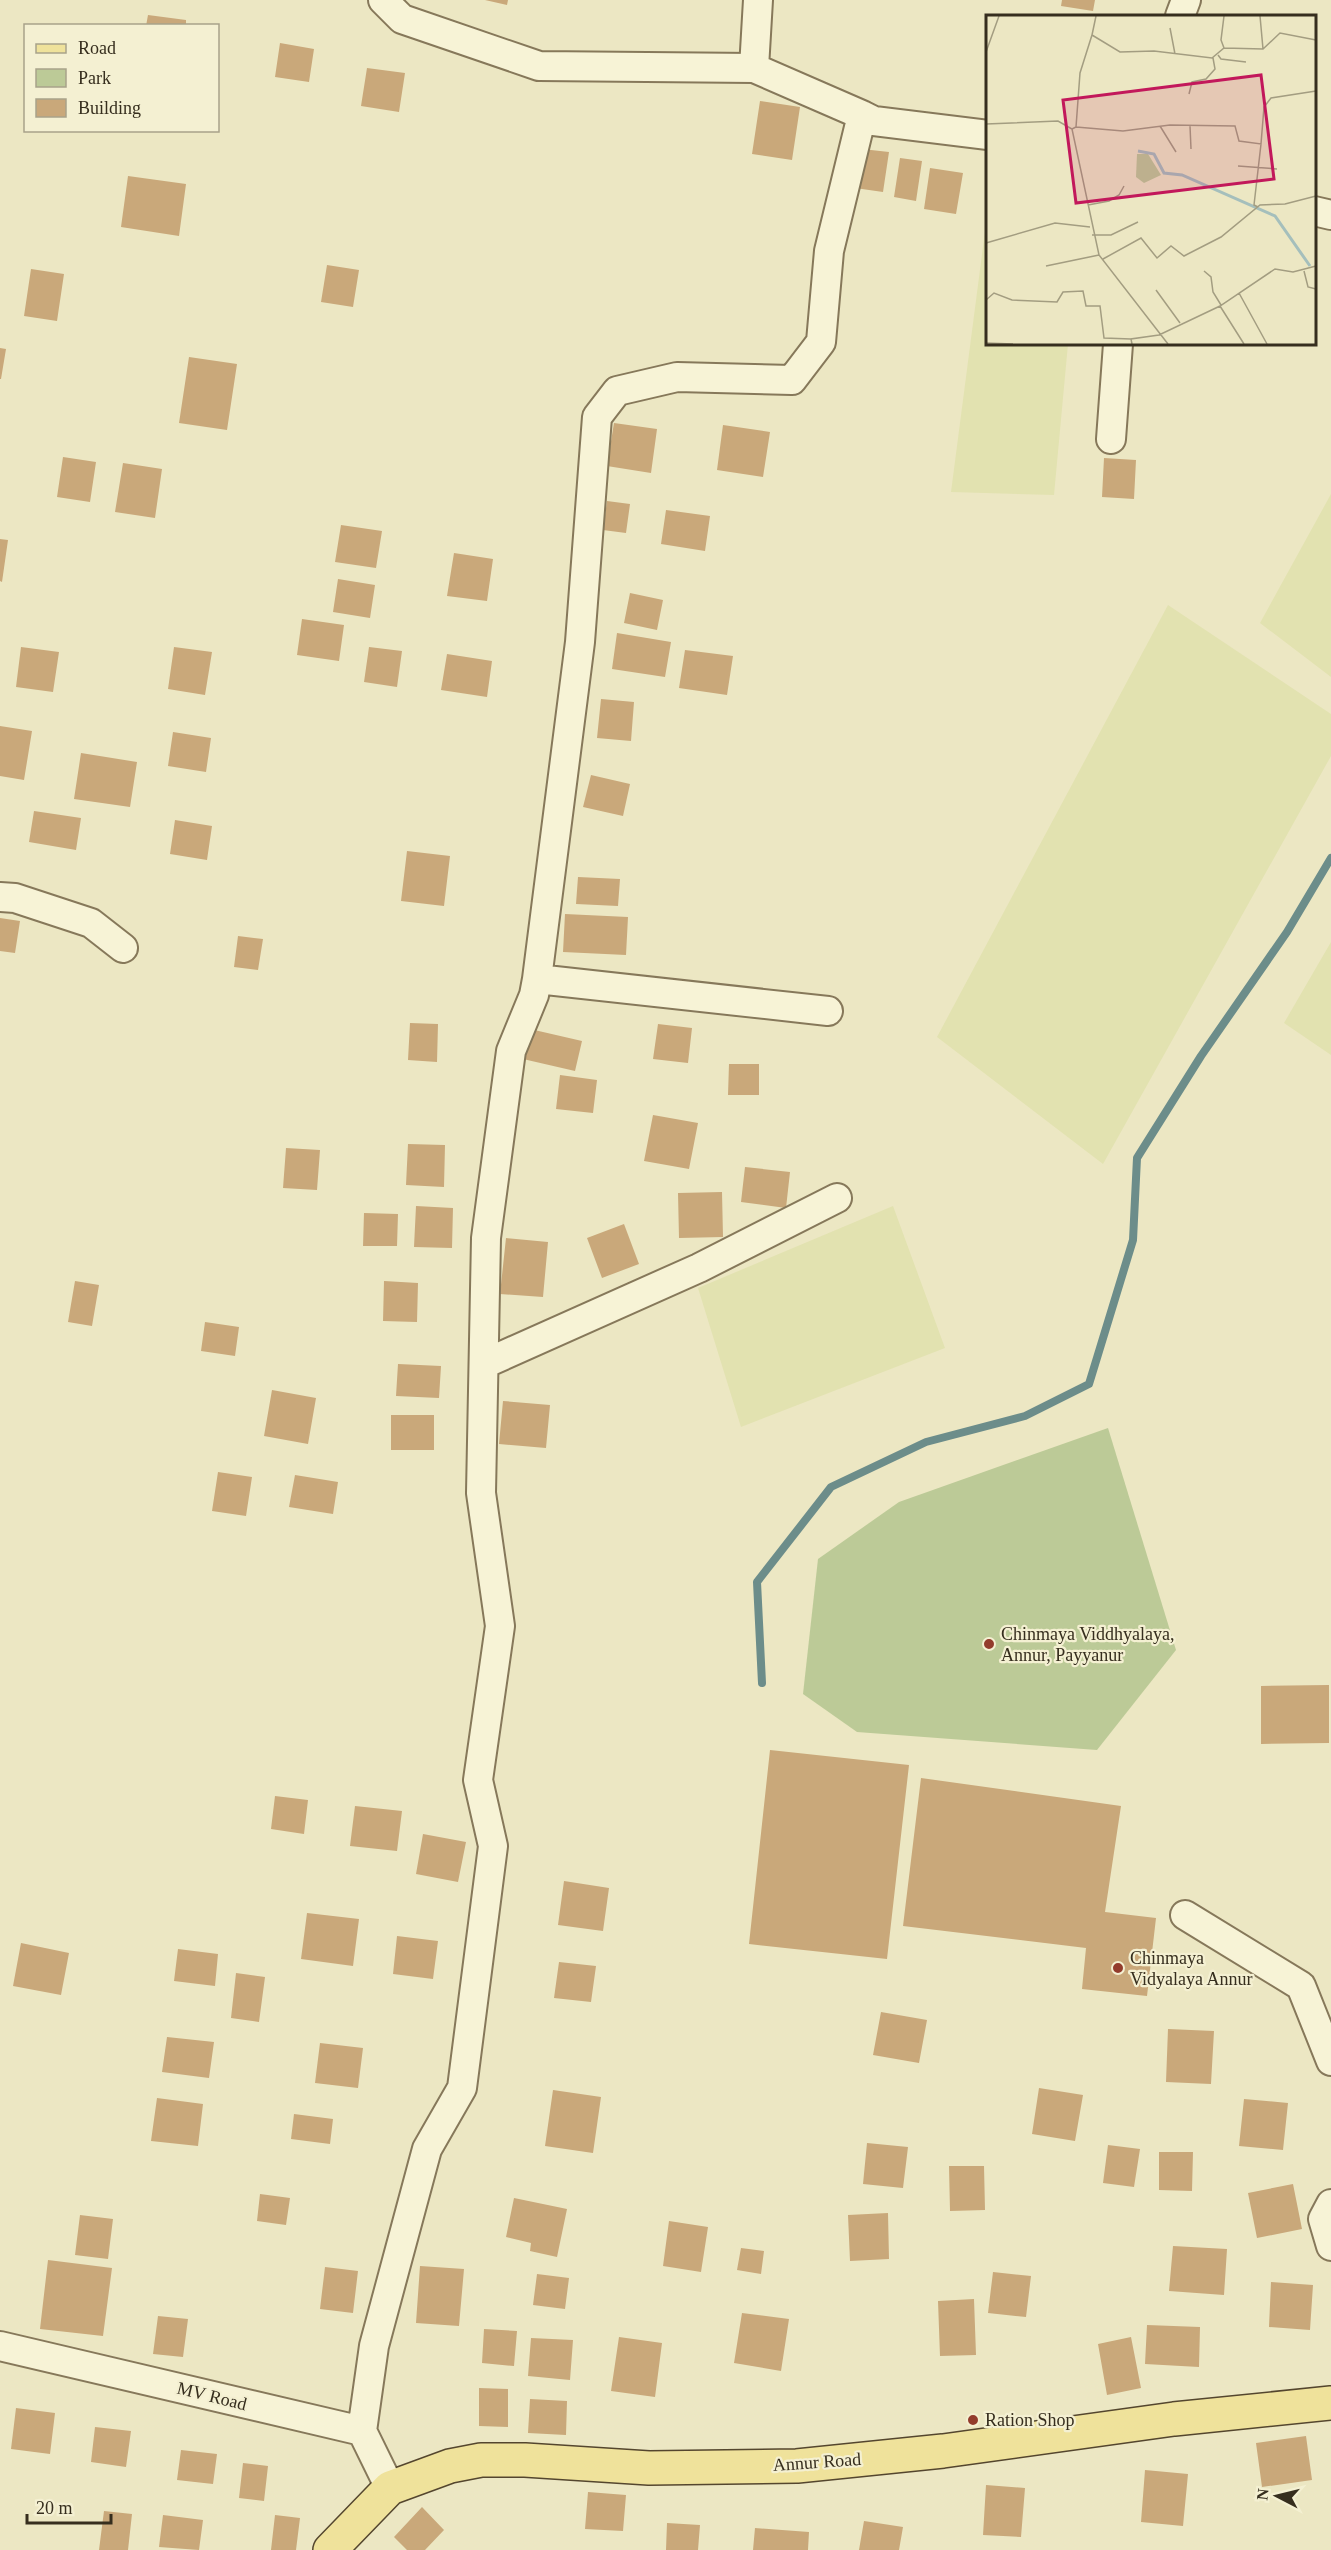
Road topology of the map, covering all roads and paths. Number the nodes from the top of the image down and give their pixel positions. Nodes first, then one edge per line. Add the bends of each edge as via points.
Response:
1 (383, 0) edge
2 (758, 0) edge
3 (1186, 0) edge
4 (1180, 15) edge
5 (754, 68) junction
6 (862, 115) junction
7 (986, 135) edge
8 (1316, 211) edge
9 (1331, 215) edge
10 (1118, 345) edge
11 (1111, 440) dead end
12 (0, 897) edge
13 (123, 948) dead end
14 (537, 979) junction
15 (828, 1011) dead end
16 (837, 1198) dead end
17 (484, 1364) junction
18 (1185, 1915) dead end
19 (1331, 2061) edge
20 (1331, 2204) edge
21 (1331, 2246) edge
22 (0, 2346) edge
23 (1331, 2403) edge
24 (362, 2431) junction
25 (390, 2488) junction
26 (330, 2550) edge

1 - 5 street via 402,19 539,66
2 - 5 street
3 - 4 street
5 - 6 street
6 - 7 street via 874,120
6 - 14 street via 829,251 821,342 792,380 677,377 617,391 597,417 580,642
8 - 9 street
10 - 11 street
12 - 13 street via 15,898 91,923
14 - 15 street
14 - 17 street via 511,1051 486,1238
16 - 17 street via 699,1268
17 - 24 street via 481,1493 500,1626 478,1780 494,1846 462,2088 427,2150 374,2346
18 - 19 street via 1301,1986
20 - 21 street via 1323,2219
22 - 24 street, MV Road
23 - 25 main road, Annur Road via 797,2466 649,2468 481,2460 450,2466
24 - 25 street
25 - 26 main road, Annur Road

